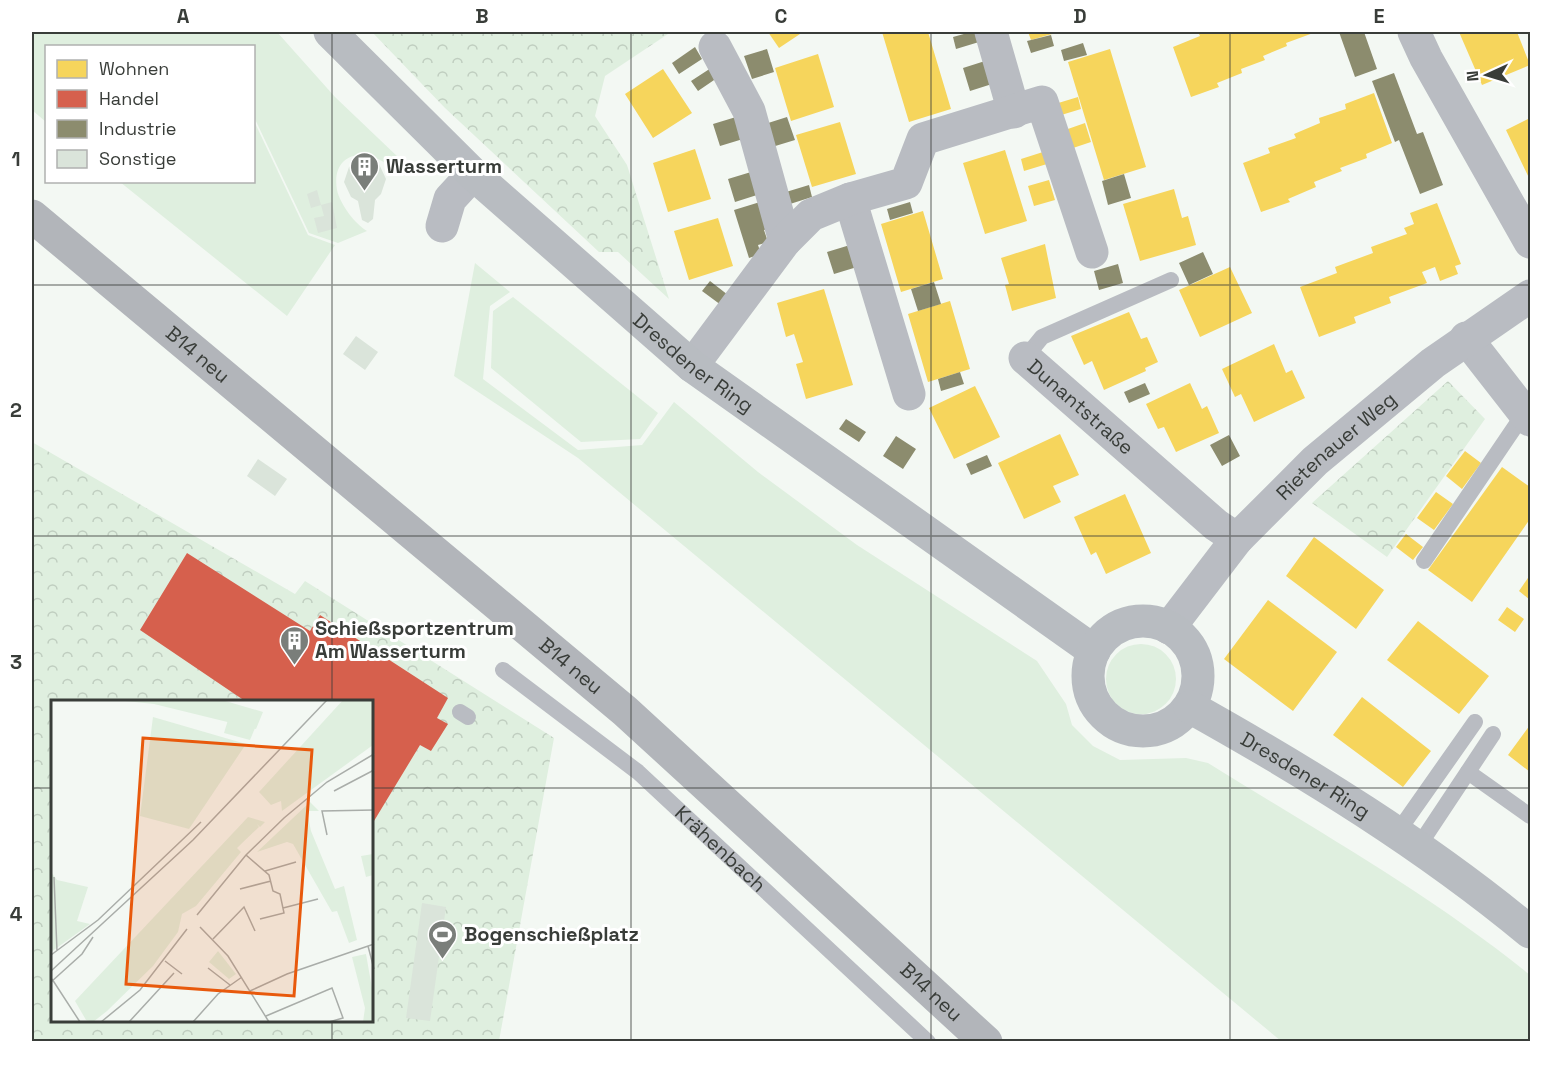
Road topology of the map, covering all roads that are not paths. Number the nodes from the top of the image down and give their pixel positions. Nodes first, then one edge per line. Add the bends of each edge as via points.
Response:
1 (330, 32) edge
2 (991, 32) edge
3 (1414, 32) edge
4 (715, 47) dead end
5 (1014, 112) junction
6 (472, 174) junction
7 (850, 199) junction
8 (32, 216) edge
9 (442, 226) dead end
10 (785, 241) junction
11 (1530, 242) edge
12 (1092, 252) dead end
13 (1171, 280) dead end
14 (1530, 296) edge
15 (1466, 338) junction
16 (1025, 358) joint
17 (692, 366) junction
18 (909, 394) dead end
19 (1528, 416) edge
20 (1237, 539) junction
21 (1424, 561) dead end
22 (1169, 628) junction
23 (1094, 651) junction
24 (503, 670) dead end
25 (1190, 706) junction
26 (1475, 722) dead end
27 (1493, 735) dead end
28 (1468, 772) junction
29 (1530, 816) edge
30 (1407, 840) junction
31 (1530, 932) edge
32 (928, 1041) edge
33 (986, 1041) edge

1 - 6 street, Dresdener Ring
2 - 5 street
3 - 11 street
4 - 10 street via 749,111
5 - 7 street via 923,139 906,183
5 - 12 street via 1042,102
6 - 9 street via 450,199
6 - 17 street, Dresdener Ring
7 - 10 street via 811,215
7 - 18 street via 879,326
8 - 33 main road, B14 neu via 625,711
10 - 17 street
13 - 16 lane, Dunantstraße via 1042,337
14 - 15 street, Rietenauer Weg
15 - 19 street
15 - 20 street, Rietenauer Weg via 1343,436
16 - 20 street, Dunantstraße
17 - 23 street, Dresdener Ring
19 - 21 lane
20 - 22 street, Rietenauer Weg
22 - 23 street via 1151,622 1125,624 1104,637
22 - 25 street via 1181,636 1198,668
23 - 25 street via 1088,669 1092,695 1106,717 1121,727 1156,730 1173,723
24 - 32 lane, Krähenbach via 638,772
25 - 30 street, Dresdener Ring
26 - 30 lane
27 - 28 lane
28 - 29 lane
28 - 30 lane
30 - 31 street, Dresdener Ring via 1479,890

